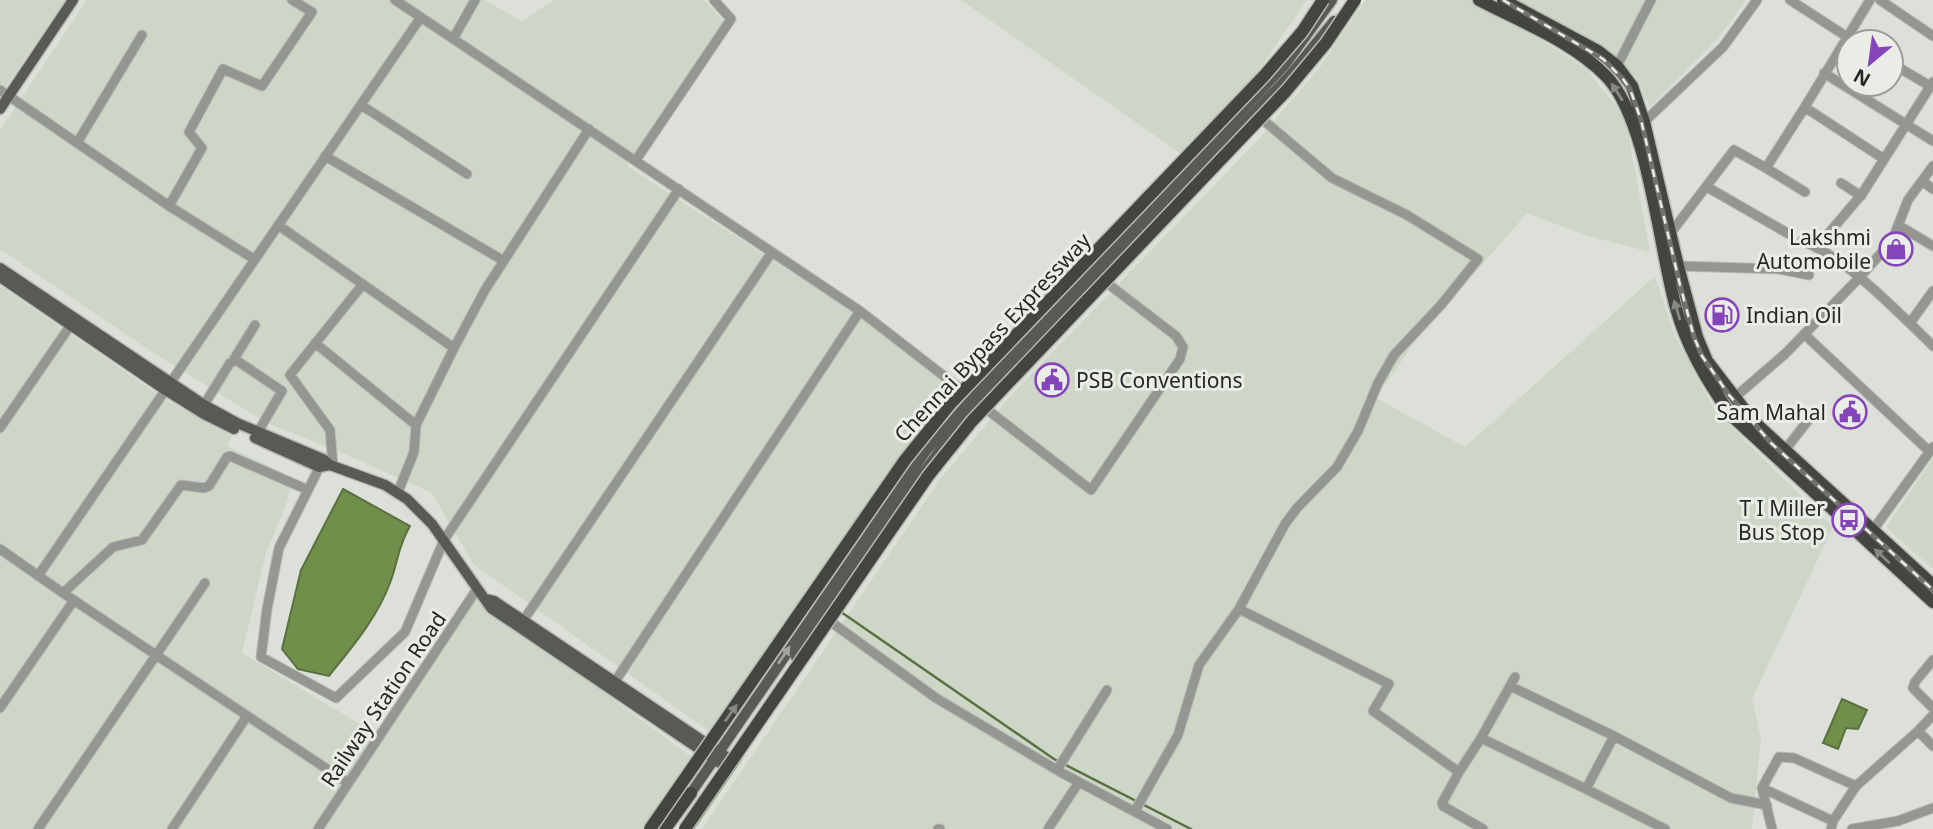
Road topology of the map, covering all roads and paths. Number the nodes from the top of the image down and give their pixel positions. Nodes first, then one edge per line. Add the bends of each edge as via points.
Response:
1 (73, 0) edge
2 (292, 0) edge
3 (395, 0) edge
4 (475, 0) edge
5 (714, 0) edge
6 (1323, 0) edge
7 (1332, 0) edge
8 (1348, 0) edge
9 (1355, 0) edge
10 (1479, 0) edge
11 (1503, 0) edge
12 (1651, 0) edge
13 (1757, 0) edge
14 (1790, 0) edge
15 (1870, 0) edge
16 (1880, 0) edge
17 (1524, 5) edge
18 (421, 17) junction
19 (1852, 28) edge
20 (1835, 30) edge
21 (142, 35) dead end
22 (1933, 36) edge
23 (453, 39) junction
24 (1835, 55) edge
25 (1617, 66) junction
26 (1905, 70) edge
27 (1824, 73) junction
28 (1932, 84) edge
29 (4, 93) edge
30 (360, 105) junction
31 (0, 109) edge
32 (1802, 110) junction
33 (1255, 113) junction
34 (1644, 122) junction
35 (1905, 124) junction
36 (589, 129) junction
37 (1933, 141) edge
38 (77, 143) junction
39 (325, 156) junction
40 (1884, 159) junction
41 (636, 160) junction
42 (1933, 166) edge
43 (1766, 168) junction
44 (467, 174) dead end
45 (1922, 181) junction
46 (1841, 183) dead end
47 (1707, 187) junction
48 (679, 189) junction
49 (1933, 189) edge
50 (1805, 192) dead end
51 (1861, 196) junction
52 (169, 206) junction
53 (278, 225) junction
54 (1898, 225) junction
55 (1670, 233) junction
56 (1789, 234) dead end
57 (1802, 241) dead end
58 (1818, 246) junction
59 (1933, 246) edge
60 (772, 252) junction
61 (254, 259) junction
62 (504, 261) junction
63 (1678, 266) junction
64 (0, 268) edge
65 (1809, 275) dead end
66 (1098, 276) junction
67 (0, 278) edge
68 (1859, 278) junction
69 (363, 284) junction
70 (1933, 291) edge
71 (860, 311) junction
72 (1910, 323) junction
73 (255, 325) dead end
74 (70, 326) junction
75 (1804, 334) junction
76 (315, 343) junction
77 (1933, 346) edge
78 (454, 348) junction
79 (234, 359) junction
80 (166, 386) junction
81 (1734, 398) junction
82 (976, 400) junction
83 (204, 405) junction
84 (1813, 414) dead end
85 (416, 425) junction
86 (0, 428) edge
87 (258, 432) junction
88 (1931, 449) edge
89 (1785, 450) junction
90 (326, 464) junction
91 (308, 490) junction
92 (398, 492) junction
93 (1873, 530) junction
94 (444, 540) junction
95 (0, 549) edge
96 (38, 576) junction
97 (205, 583) dead end
98 (1933, 585) edge
99 (477, 589) junction
100 (63, 593) junction
101 (485, 599) junction
102 (74, 600) junction
103 (1933, 602) edge
104 (1239, 609) junction
105 (826, 619) junction
106 (523, 621) junction
107 (157, 655) junction
108 (1932, 666) edge
109 (614, 683) junction
110 (1107, 690) dead end
111 (0, 708) edge
112 (1933, 708) edge
113 (1933, 715) edge
114 (247, 716) junction
115 (1918, 732) junction
116 (1614, 736) junction
117 (1481, 738) junction
118 (1933, 746) edge
119 (721, 758) junction
120 (1057, 770) junction
121 (1459, 772) junction
122 (1079, 782) junction
123 (348, 783) junction
124 (1856, 786) junction
125 (1762, 788) junction
126 (1586, 789) junction
127 (695, 796) junction
128 (1138, 805) junction
129 (1767, 805) junction
130 (1933, 808) edge
131 (1832, 825) edge
132 (1899, 825) edge
133 (38, 829) edge
134 (172, 829) edge
135 (318, 829) edge
136 (649, 829) edge
137 (665, 829) edge
138 (678, 829) edge
139 (687, 829) edge
140 (1048, 829) edge
141 (1167, 829) edge
142 (1483, 829) edge
143 (1665, 829) edge
144 (1772, 829) edge
145 (1852, 829) edge

1 - 29 main road
2 - 52 street via 312,12 262,86 223,69 189,132 202,148
3 - 18 street
4 - 23 street
5 - 41 street via 731,19
136 -> 6 highway, Chennai Bypass Expressway, bridge via 905,460 951,403 1264,76
7 - 82 main road via 1284,66
8 - 33 main road
9 - 139 highway, Chennai Bypass Expressway, bridge via 1286,91 972,421 935,467
103 -> 10 highway via 1731,416 1712,390 1692,354 1677,310 1630,114 1608,77 1547,35
11 - 17 highway
12 - 25 street
13 - 34 street via 1723,47
14 - 20 street
15 - 19 street
16 - 22 street
17 - 25 highway
18 - 23 street
18 - 30 street
21 - 38 street
23 - 36 street
24 - 27 street
25 - 34 highway via 1632,86
26 - 28 street
27 - 32 street
27 - 35 street
28 - 35 street
29 - 31 main road
29 - 38 street
30 - 39 street
30 - 44 street
32 - 40 street via 1809,110
32 - 43 street
33 - 66 main road
33 - 104 street via 1332,178 1408,215 1478,259 1390,362 1337,467 1285,524
34 - 55 highway
35 - 37 street
35 - 40 street
36 - 41 street
36 - 62 street
38 - 52 street
39 - 53 street
39 - 62 street
40 - 51 street
41 - 48 street
42 - 45 street
43 - 47 street via 1734,150
43 - 50 street
45 - 49 street
45 - 54 street
46 - 51 street
47 - 55 street
47 - 56 street
48 - 60 street
48 - 94 street
51 - 58 street
52 - 61 street
53 - 61 street
53 - 69 street
54 - 59 street
54 - 68 street via 1892,241
55 - 63 highway
57 - 58 street
58 - 68 street
60 - 71 street
60 - 106 street
61 - 80 street
62 - 78 street
63 - 65 street via 1779,269
63 - 81 highway via 1707,361
64 - 80 main road
66 - 82 main road
66 - 82 street via 1176,336 1183,347 1180,359 1091,490
67 - 74 main road
68 - 72 street
68 - 75 street
69 - 76 street
69 - 78 street
70 - 72 street
71 - 82 street
71 - 109 street
72 - 77 street
73 - 79 street
74 - 80 main road
74 - 86 street
75 - 81 street
75 - 88 street
76 - 85 street
76 - 90 street via 290,375 330,430
78 - 85 street
79 - 83 street
79 - 87 street via 282,391
80 - 83 main road
80 - 90 main road via 213,419
80 - 96 street
81 - 89 highway
82 - 105 main road via 926,451
83 - 87 main road
84 - 89 street
85 - 92 street via 414,452
87 - 90 main road
88 - 93 street
89 - 93 highway
90 - 91 street
90 - 92 main road
91 - 94 street via 279,548 261,657 336,698 405,632
91 - 100 street via 227,457 209,486 181,485 142,540 113,547
92 - 94 main road
93 - 98 highway
94 - 99 main road
95 - 96 street
96 - 100 street
97 - 107 street
99 - 101 main road
99 - 123 street, Railway Station Road
100 - 102 street
101 - 106 main road
101 - 119 main road via 491,608
102 - 107 street
102 - 111 street
104 - 121 street via 1389,684 1373,711
104 - 128 street via 1199,665 1181,727
105 - 119 main road
105 - 120 street via 936,698
106 - 109 main road
107 - 114 street
107 - 133 street
108 - 112 street via 1913,688
109 - 119 main road
110 - 120 street
113 - 115 street
114 - 123 street
114 - 134 street
115 - 118 street
115 - 124 street
116 - 117 street via 1513,682
116 - 126 street
116 - 129 street via 1731,798
117 - 121 street
117 - 126 street
119 - 127 main road
120 - 122 street
121 - 142 street via 1443,806
122 - 128 street
122 - 140 street
123 - 135 street, Railway Station Road
124 - 125 street via 1785,756 1774,762
124 - 131 street
125 - 129 street
125 - 131 street
126 - 143 street
127 - 136 main road via 672,793
127 - 137 highway
127 - 138 highway
127 - 139 main road via 701,813
128 - 141 street
129 - 144 street
130 - 132 street
132 - 145 street

